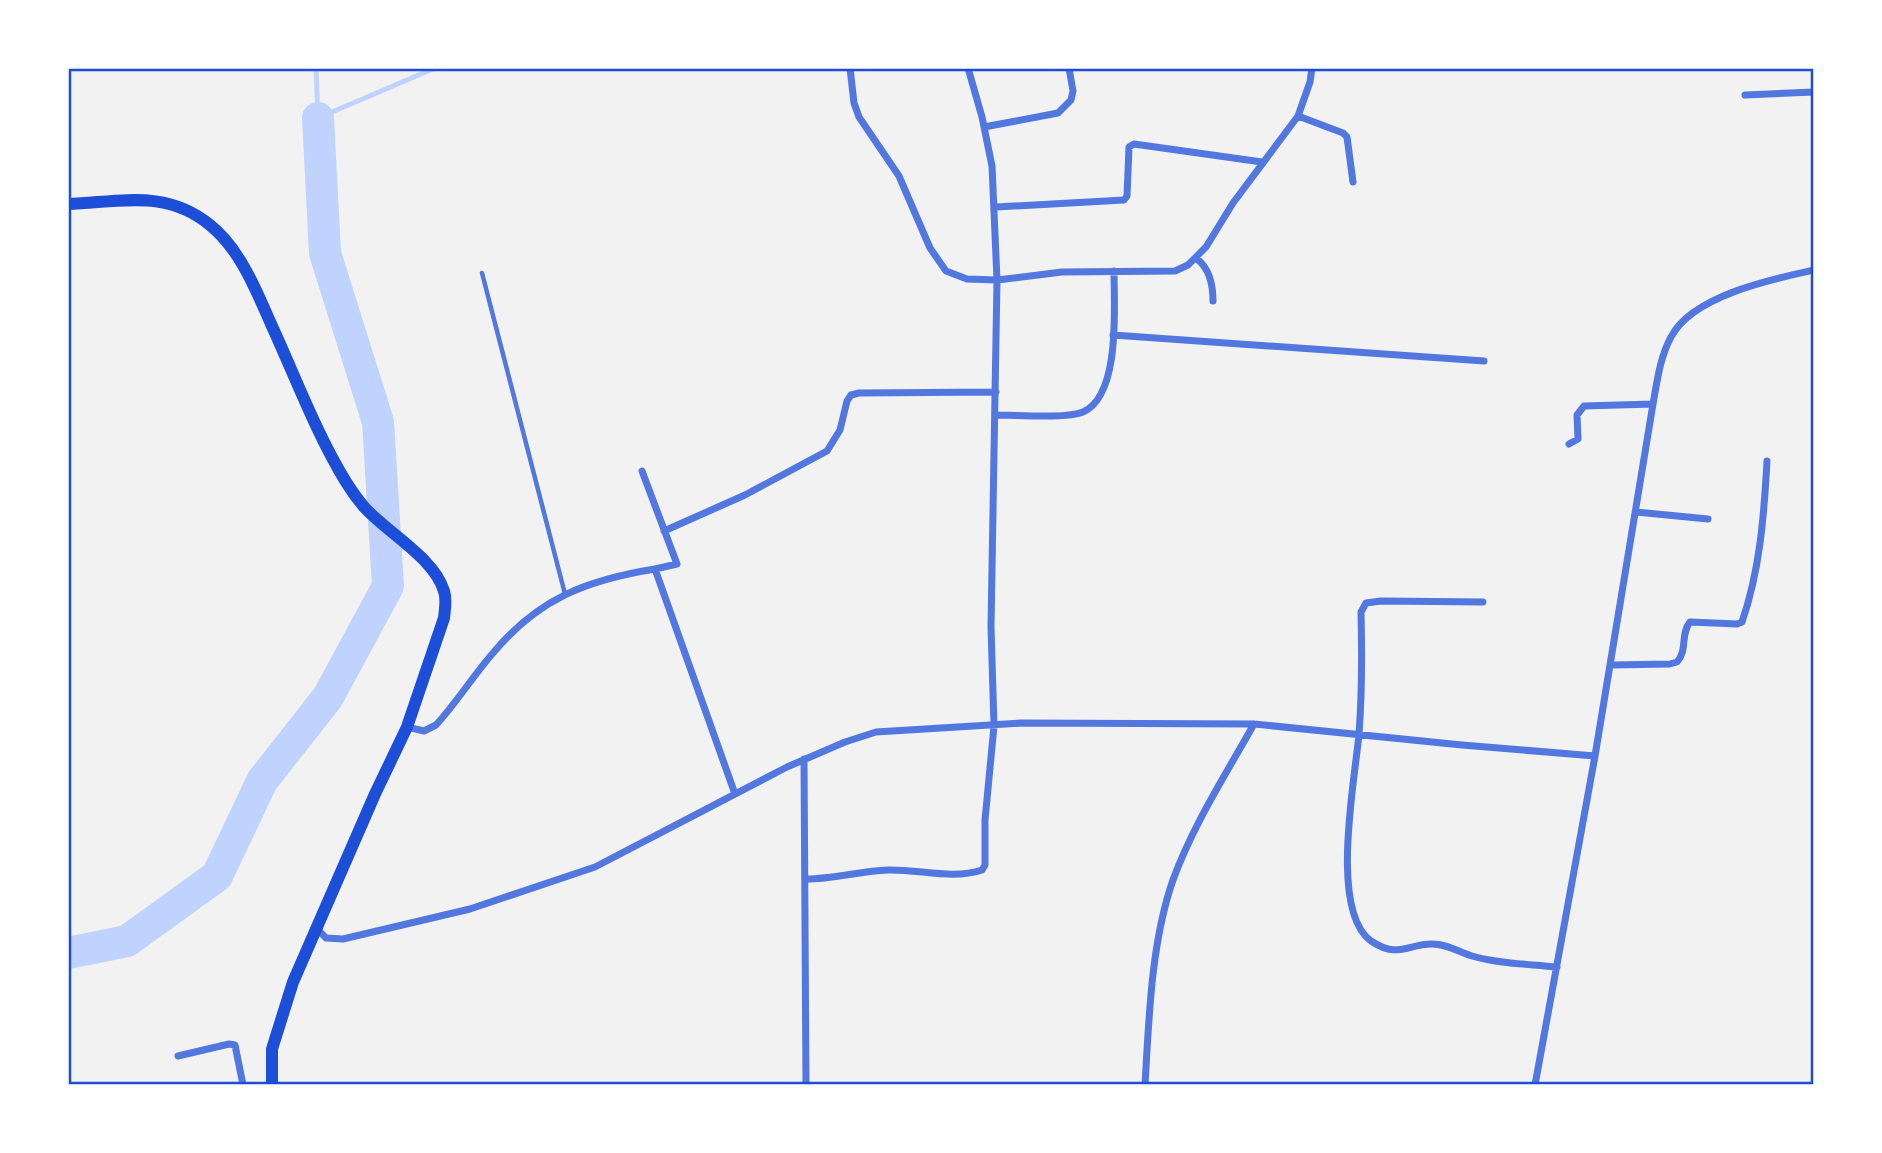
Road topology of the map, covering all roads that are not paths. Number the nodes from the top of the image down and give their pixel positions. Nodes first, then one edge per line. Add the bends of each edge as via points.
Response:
1 (850, 68) edge
2 (968, 68) edge
3 (1069, 68) edge
4 (1312, 68) edge
5 (1814, 92) edge
6 (1745, 95) dead end
7 (1298, 116) junction
8 (984, 127) junction
9 (1262, 162) junction
10 (1353, 182) dead end
11 (68, 205) edge
12 (996, 207) junction
13 (1197, 259) junction
14 (1814, 270) edge
15 (1114, 271) junction
16 (482, 273) dead end
17 (998, 280) junction
18 (1213, 300) dead end
19 (1113, 335) junction
20 (1484, 360) dead end
21 (996, 392) junction
22 (1653, 404) junction
23 (997, 415) junction
24 (1569, 443) dead end
25 (1767, 461) dead end
26 (642, 471) dead end
27 (1636, 512) junction
28 (1708, 519) dead end
29 (664, 531) junction
30 (655, 569) junction
31 (565, 594) junction
32 (1483, 602) dead end
33 (1611, 665) junction
34 (1254, 723) junction
35 (994, 726) junction
36 (407, 727) junction
37 (1359, 733) junction
38 (1595, 756) junction
39 (801, 760) junction
40 (735, 794) junction
41 (806, 879) junction
42 (317, 929) junction
43 (1557, 967) junction
44 (178, 1056) dead end
45 (243, 1085) edge
46 (272, 1085) edge
47 (806, 1085) edge
48 (1145, 1085) edge
49 (1535, 1085) edge

1 - 17 street via 859,117 899,176 930,248 946,271 967,279
2 - 8 street
3 - 8 street via 1073,91 1064,109
4 - 7 street
5 - 6 street
7 - 9 street
7 - 10 street via 1347,137
8 - 12 street
9 - 12 street via 1134,144 1129,147 1124,200
9 - 13 street
11 - 36 main road via 174,204 212,226 225,240 257,292 331,454 364,507 439,579 446,601 440,635
12 - 17 street
13 - 15 street via 1175,271
13 - 18 street via 1211,278
14 - 22 street via 1723,297 1689,316 1670,337
15 - 17 street
15 - 19 street
16 - 31 lane
17 - 21 street
19 - 20 street
19 - 23 street via 1104,389 1094,405 1068,414
21 - 23 street
21 - 29 street via 851,395 840,430 827,451
22 - 24 street via 1584,406 1577,415 1578,439
22 - 27 street
23 - 35 street via 991,627
25 - 33 street via 1764,515 1742,622 1688,623 1678,662
26 - 29 street
27 - 28 street
27 - 33 street
29 - 30 street via 677,564
30 - 31 street via 619,575
30 - 40 street
31 - 36 street via 546,603 492,653 436,725 424,732
32 - 37 street via 1366,603 1361,612
33 - 38 street
34 - 35 street
34 - 37 street
34 - 48 street via 1197,827 1171,889 1157,948
35 - 39 street via 876,732
35 - 41 street via 982,870 933,874 884,870
36 - 42 main road
37 - 38 street
37 - 43 street via 1347,849 1354,915 1362,932 1398,951 1440,945 1470,956
38 - 43 street
39 - 40 street
39 - 41 street
40 - 42 street via 595,867 470,909 343,939 326,938
41 - 47 street
42 - 46 main road via 278,1028 272,1049
43 - 49 street
44 - 45 street via 235,1045

